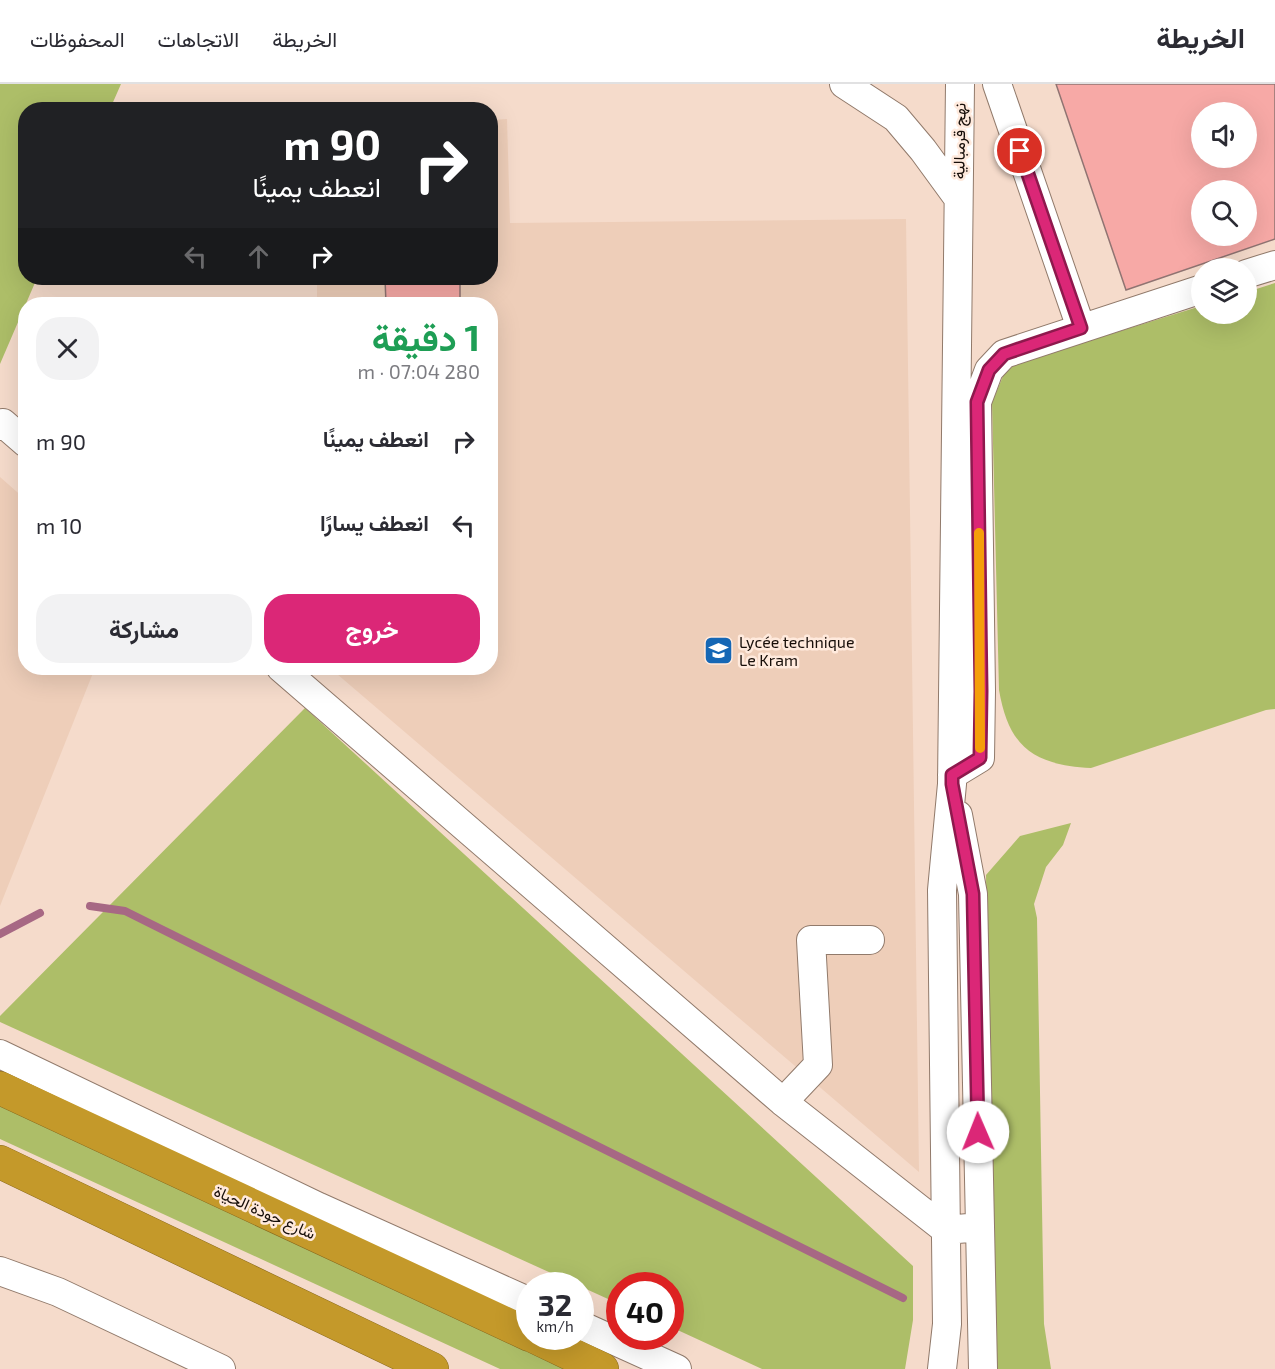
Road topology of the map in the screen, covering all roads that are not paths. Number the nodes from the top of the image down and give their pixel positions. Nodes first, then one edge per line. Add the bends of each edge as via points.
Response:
1 (844, 84) edge
2 (960, 84) edge
3 (997, 84) edge
4 (958, 198) junction
5 (1275, 265) edge
6 (1257, 271) edge
7 (1191, 293) edge
8 (1081, 328) junction
9 (1, 423) edge
10 (18, 437) edge
11 (290, 675) edge
12 (952, 780) junction
13 (870, 940) dead end
14 (0, 1054) edge
15 (0, 1088) edge
16 (783, 1102) junction
17 (0, 1162) edge
18 (980, 1227) junction
19 (946, 1230) junction
20 (0, 1271) edge
21 (516, 1296) edge
22 (516, 1329) edge
23 (594, 1331) edge
24 (561, 1350) edge
25 (221, 1369) edge
26 (432, 1369) edge
27 (602, 1369) edge
28 (677, 1369) edge
29 (942, 1369) edge
30 (983, 1369) edge

1 - 4 street via 896,118
2 - 4 street, نهج قرمبالية
3 - 8 street
4 - 12 street, نهج قرمبالية
5 - 6 street
7 - 8 street
8 - 12 street via 1004,354 989,370 977,402 980,758
9 - 10 street
11 - 16 street
12 - 18 street via 973,894
12 - 19 street via 942,890
13 - 16 street via 811,940 818,1065
14 - 21 street via 319,1207
15 - 22 highway, شارع جودة الحياة
16 - 19 street
17 - 26 highway
18 - 19 street
18 - 30 street
19 - 29 street via 947,1324
20 - 25 street via 58,1292
23 - 28 street
24 - 27 highway, شارع جودة الحياة

